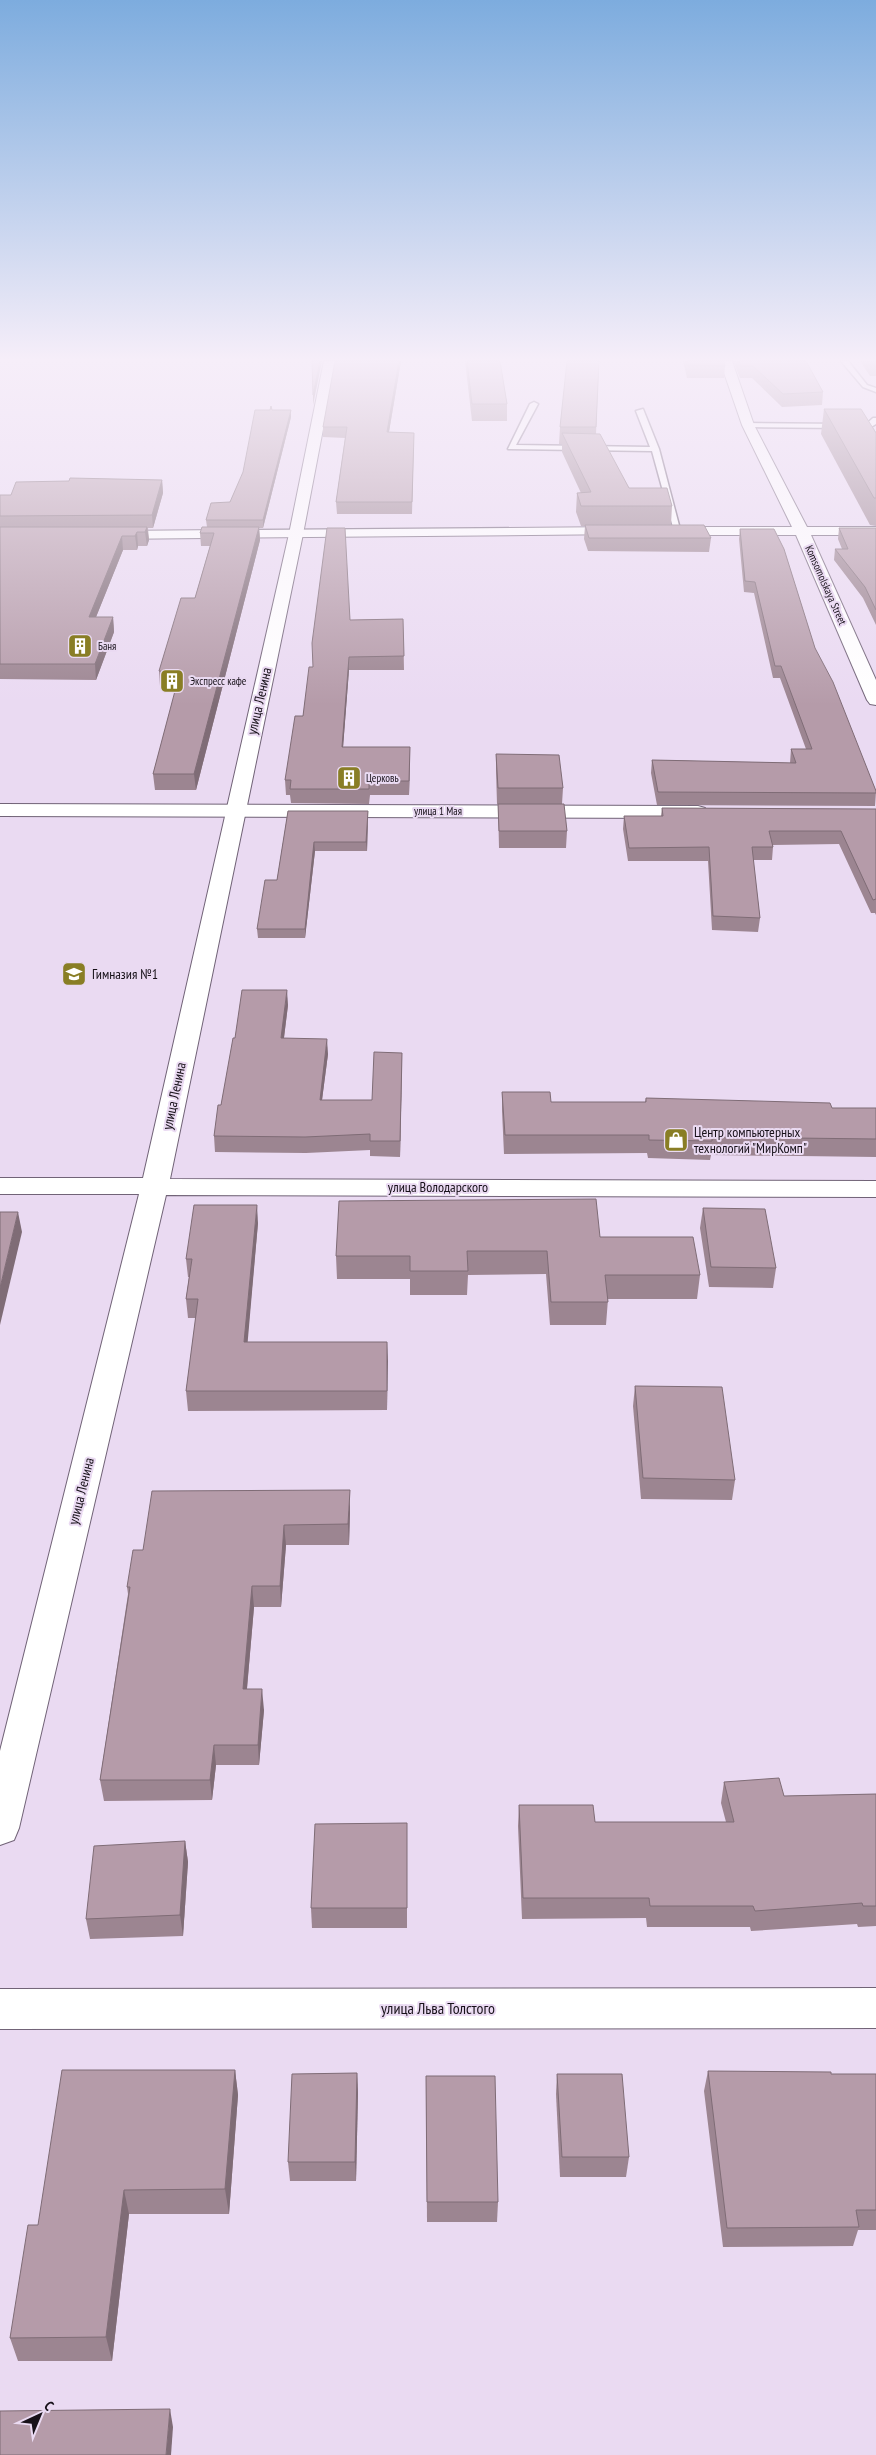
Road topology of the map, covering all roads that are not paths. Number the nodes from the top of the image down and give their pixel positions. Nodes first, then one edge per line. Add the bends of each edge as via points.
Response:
1 (307, 476) edge
2 (662, 476) edge
3 (774, 476) edge
4 (801, 530) junction
5 (638, 531) edge
6 (658, 531) edge
7 (678, 531) junction
8 (876, 531) edge
9 (296, 534) junction
10 (99, 535) edge
11 (876, 700) edge
12 (235, 809) junction
13 (0, 810) edge
14 (718, 813) edge
15 (155, 1185) junction
16 (0, 1186) edge
17 (876, 1189) edge
18 (0, 1828) edge
19 (876, 2008) edge
20 (0, 2009) edge

1 - 9 street, улица Ленина
2 - 7 lane
3 - 4 street, Komsomolskaya Street
4 - 7 street
4 - 8 street
4 - 11 street, Komsomolskaya Street
5 - 9 street
6 - 7 street
9 - 10 street
9 - 12 street, улица Ленина
12 - 13 street, улица 1 Мая
12 - 14 street, улица 1 Мая
12 - 15 street, улица Ленина
15 - 16 street, улица Володарского
15 - 17 street, улица Володарского
15 - 18 street, улица Ленина
19 - 20 street, улица Льва Толстого

